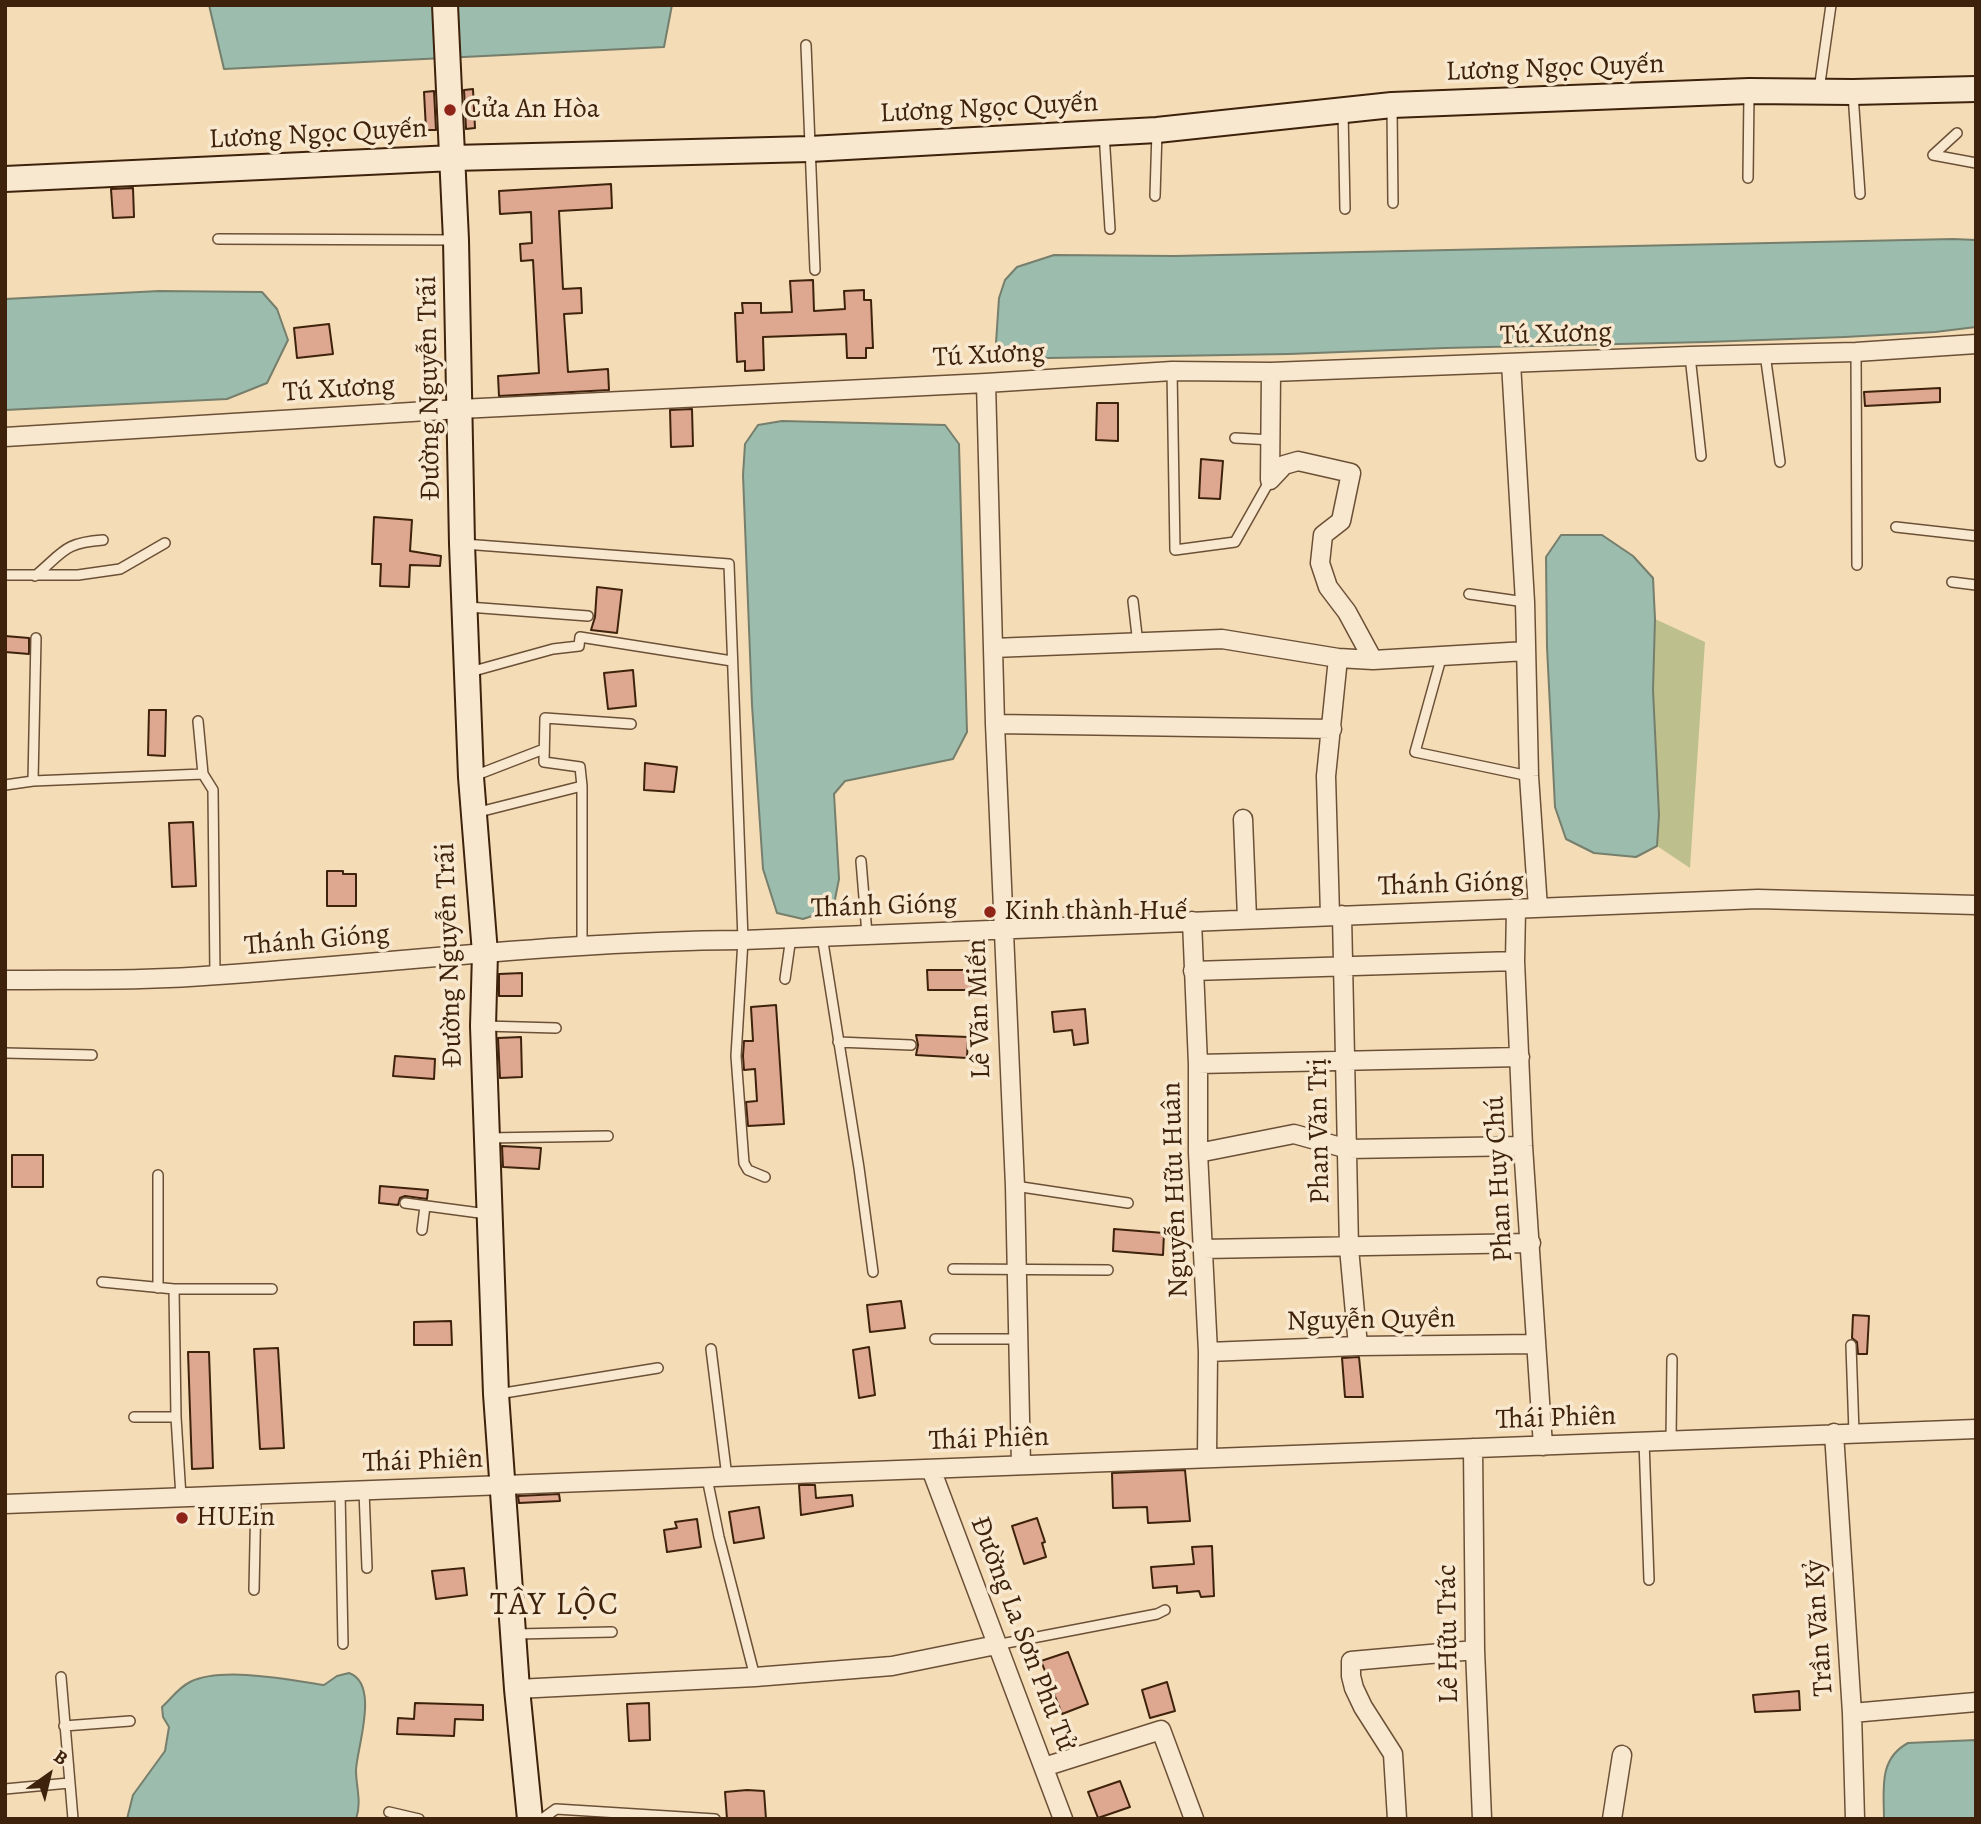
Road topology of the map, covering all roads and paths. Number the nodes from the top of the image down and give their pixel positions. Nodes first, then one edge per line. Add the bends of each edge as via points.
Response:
1 (445, 5) edge
2 (1831, 5) edge
3 (806, 45) dead end
4 (1976, 89) edge
5 (1819, 91) junction
6 (1749, 92) junction
7 (1853, 92) junction
8 (1392, 105) junction
9 (1343, 109) junction
10 (1157, 130) junction
11 (1104, 131) junction
12 (1956, 133) dead end
13 (810, 149) junction
14 (453, 158) junction
15 (1976, 163) edge
16 (1748, 178) dead end
17 (5, 179) edge
18 (1860, 194) dead end
19 (1155, 196) dead end
20 (1393, 203) dead end
21 (1345, 209) dead end
22 (1110, 229) dead end
23 (218, 239) dead end
24 (456, 240) junction
25 (815, 270) dead end
26 (1976, 344) edge
27 (1856, 352) junction
28 (1765, 354) junction
29 (1690, 356) junction
30 (1510, 363) junction
31 (1172, 371) junction
32 (1271, 372) junction
33 (986, 383) junction
34 (460, 409) junction
35 (5, 437) edge
36 (1235, 438) dead end
37 (1272, 440) junction
38 (1701, 456) dead end
39 (1780, 462) dead end
40 (1270, 480) junction
41 (1896, 527) dead end
42 (1976, 536) edge
43 (103, 540) dead end
44 (164, 543) dead end
45 (463, 544) junction
46 (1857, 565) dead end
47 (5, 575) edge
48 (35, 576) junction
49 (1952, 582) dead end
50 (1976, 585) edge
51 (1469, 594) dead end
52 (1133, 601) dead end
53 (1525, 602) junction
54 (467, 607) junction
55 (588, 616) dead end
56 (36, 638) dead end
57 (1138, 644) junction
58 (993, 648) junction
59 (1526, 650) junction
60 (1442, 655) junction
61 (1338, 658) junction
62 (1373, 660) junction
63 (732, 661) junction
64 (469, 673) junction
65 (198, 721) dead end
66 (631, 724) dead end
67 (995, 724) junction
68 (1332, 729) junction
69 (544, 750) junction
70 (203, 774) junction
71 (1529, 776) junction
72 (471, 777) junction
73 (33, 781) junction
74 (5, 785) edge
75 (582, 786) junction
76 (473, 814) junction
77 (1243, 819) dead end
78 (861, 861) dead end
79 (1976, 905) edge
80 (1538, 908) junction
81 (1516, 909) junction
82 (1336, 915) junction
83 (1247, 918) junction
84 (1192, 921) junction
85 (1003, 928) junction
86 (867, 934) junction
87 (822, 936) junction
88 (791, 937) junction
89 (743, 940) junction
90 (582, 945) junction
91 (485, 953) junction
92 (1515, 961) junction
93 (1343, 964) junction
94 (1193, 971) junction
95 (215, 976) junction
96 (785, 979) dead end
97 (5, 980) edge
98 (483, 1026) junction
99 (556, 1028) dead end
100 (838, 1042) junction
101 (911, 1045) dead end
102 (5, 1053) edge
103 (92, 1055) dead end
104 (1520, 1056) junction
105 (1344, 1060) junction
106 (1198, 1064) junction
107 (608, 1136) dead end
108 (486, 1138) junction
109 (1523, 1146) junction
110 (1348, 1149) junction
111 (1198, 1153) junction
112 (158, 1175) dead end
113 (765, 1177) dead end
114 (1015, 1186) junction
115 (405, 1203) dead end
116 (1128, 1203) dead end
117 (425, 1206) junction
118 (489, 1214) junction
119 (422, 1230) dead end
120 (1531, 1243) junction
121 (1349, 1248) junction
122 (1203, 1249) junction
123 (953, 1269) dead end
124 (1017, 1269) junction
125 (1108, 1270) dead end
126 (873, 1272) dead end
127 (102, 1282) dead end
128 (158, 1288) junction
129 (174, 1289) junction
130 (272, 1289) dead end
131 (935, 1339) dead end
132 (1019, 1339) junction
133 (1536, 1343) junction
134 (1851, 1345) dead end
135 (1357, 1346) junction
136 (711, 1349) dead end
137 (1208, 1352) junction
138 (1672, 1359) dead end
139 (659, 1368) dead end
140 (496, 1395) junction
141 (134, 1417) dead end
142 (176, 1417) junction
143 (1976, 1429) edge
144 (1834, 1433) junction
145 (1854, 1433) junction
146 (1671, 1440) junction
147 (1644, 1441) junction
148 (1543, 1446) junction
149 (1473, 1448) junction
150 (1207, 1458) junction
151 (1021, 1465) junction
152 (932, 1469) junction
153 (727, 1477) junction
154 (707, 1478) junction
155 (502, 1485) junction
156 (365, 1491) junction
157 (340, 1492) junction
158 (256, 1495) junction
159 (181, 1498) junction
160 (5, 1504) edge
161 (367, 1568) dead end
162 (1649, 1580) dead end
163 (254, 1590) dead end
164 (1165, 1610) dead end
165 (612, 1632) dead end
166 (513, 1634) junction
167 (343, 1644) dead end
168 (996, 1645) junction
169 (1475, 1650) junction
170 (61, 1677) dead end
171 (755, 1677) junction
172 (517, 1689) junction
173 (1976, 1702) edge
174 (1852, 1713) junction
175 (130, 1721) dead end
176 (65, 1726) junction
177 (1622, 1755) dead end
178 (1044, 1767) junction
179 (69, 1783) junction
180 (5, 1789) edge
181 (389, 1812) dead end
182 (73, 1819) edge
183 (419, 1819) edge
184 (530, 1819) edge
185 (542, 1819) edge
186 (715, 1819) edge
187 (1063, 1819) edge
188 (1194, 1819) edge
189 (1396, 1819) edge
190 (1482, 1819) edge
191 (1612, 1819) edge
192 (1854, 1819) edge

1 - 14 street, Đường Nguyễn Trãi
2 - 5 lane
3 - 13 lane
4 - 7 street, Lương Ngọc Quyến
5 - 6 street, Lương Ngọc Quyến
5 - 7 street, Lương Ngọc Quyến
6 - 8 street, Lương Ngọc Quyến
6 - 16 lane
7 - 18 lane
8 - 9 street, Lương Ngọc Quyến
8 - 20 lane
9 - 10 street, Lương Ngọc Quyến
9 - 21 lane
10 - 11 street, Lương Ngọc Quyến
10 - 19 lane
11 - 13 street, Lương Ngọc Quyến
11 - 22 lane
12 - 15 lane via 1933,155
13 - 14 street, Lương Ngọc Quyến
13 - 25 lane
14 - 17 street, Lương Ngọc Quyến
14 - 24 street, Đường Nguyễn Trãi
23 - 24 lane
24 - 34 street, Đường Nguyễn Trãi
26 - 27 street, Tú Xương
27 - 28 street, Tú Xương
27 - 46 lane
28 - 29 street, Tú Xương
28 - 39 lane
29 - 30 street, Tú Xương
29 - 38 lane
30 - 32 street, Tú Xương
30 - 53 street
31 - 32 street, Tú Xương
31 - 33 street, Tú Xương
31 - 40 lane via 1175,550 1236,542
32 - 37 street
33 - 34 street, Tú Xương
33 - 58 street, Lê Văn Miến
34 - 35 street, Tú Xương
34 - 45 street, Đường Nguyễn Trãi
36 - 37 lane
37 - 40 street
40 - 62 street via 1284,465 1298,461 1351,473 1341,521 1323,535 1320,563 1328,587
41 - 42 lane
43 - 48 lane via 68,547
44 - 48 lane via 120,569
45 - 54 street, Đường Nguyễn Trãi
45 - 63 lane via 729,564
47 - 48 lane
49 - 50 lane
51 - 53 lane
52 - 57 lane
53 - 59 street
54 - 55 lane
54 - 64 street, Đường Nguyễn Trãi
56 - 73 lane
57 - 58 street
57 - 61 street via 1222,639
58 - 67 street, Lê Văn Miến
59 - 60 street
59 - 71 street
60 - 62 street
60 - 71 lane via 1415,752
61 - 62 street
61 - 68 street, Phan Văn Trị
63 - 64 lane via 580,637 579,646
63 - 89 lane
64 - 72 street, Đường Nguyễn Trãi
65 - 70 lane
66 - 69 lane via 545,718
67 - 68 street
67 - 85 street, Lê Văn Miến
68 - 82 street, Phan Văn Trị via 1326,776
69 - 72 lane
69 - 75 lane via 544,762 580,767
70 - 73 lane
70 - 95 lane via 213,790
71 - 80 street
72 - 76 street, Đường Nguyễn Trãi
73 - 74 lane
75 - 76 lane
75 - 90 lane
76 - 91 street, Đường Nguyễn Trãi
77 - 83 street
78 - 86 lane
79 - 80 street, Thánh Gióng via 1758,899
80 - 81 street, Thánh Gióng
81 - 82 street, Thánh Gióng
81 - 92 street, Phan Huy Chú
82 - 83 street, Thánh Gióng
82 - 93 street, Phan Văn Trị
83 - 84 street, Thánh Gióng
84 - 85 street, Thánh Gióng
84 - 94 street, Nguyễn Hữu Huân
85 - 86 street, Thánh Gióng
85 - 114 street, Lê Văn Miến
86 - 87 street, Thánh Gióng
87 - 88 street, Thánh Gióng
87 - 100 lane
88 - 89 street, Thánh Gióng
88 - 96 lane
89 - 90 street, Thánh Gióng
89 - 113 lane via 736,1056 744,1163 748,1170
90 - 91 street, Thánh Gióng
91 - 95 street, Thánh Gióng
91 - 98 street, Đường Nguyễn Trãi
92 - 93 street
92 - 104 street, Phan Huy Chú
93 - 94 street
93 - 105 street, Phan Văn Trị
94 - 106 street, Nguyễn Hữu Huân
95 - 97 street, Thánh Gióng
98 - 99 lane
98 - 108 street, Đường Nguyễn Trãi
100 - 101 lane
100 - 126 lane
102 - 103 lane
104 - 105 street
104 - 109 street, Phan Huy Chú
105 - 106 street
105 - 110 street, Phan Văn Trị
106 - 111 street, Nguyễn Hữu Huân
107 - 108 lane
108 - 118 street, Đường Nguyễn Trãi
109 - 110 street
109 - 120 street, Phan Huy Chú
110 - 111 street via 1294,1134
110 - 121 street, Phan Văn Trị
111 - 122 street, Nguyễn Hữu Huân
112 - 128 lane
114 - 116 lane
114 - 124 street, Lê Văn Miến
115 - 117 lane
117 - 118 lane
117 - 119 lane
118 - 140 street, Đường Nguyễn Trãi
120 - 121 street
120 - 133 street, Phan Huy Chú
121 - 122 street
121 - 135 street, Phan Văn Trị
122 - 137 street, Nguyễn Hữu Huân
123 - 124 lane
124 - 125 lane
124 - 132 street, Lê Văn Miến
127 - 128 lane
128 - 129 lane
129 - 130 lane
129 - 142 lane
131 - 132 lane
132 - 151 street, Lê Văn Miến
133 - 135 street, Nguyễn Quyền
133 - 148 street, Phan Huy Chú
134 - 145 lane
135 - 137 street, Nguyễn Quyền
136 - 153 lane
137 - 150 street, Nguyễn Hữu Huân
138 - 146 lane
139 - 140 lane
140 - 155 street, Đường Nguyễn Trãi
141 - 142 lane
142 - 159 lane
143 - 145 street, Thái Phiên
144 - 145 street, Thái Phiên
144 - 146 street, Thái Phiên
144 - 174 street, Trần Văn Kỷ
146 - 147 street, Thái Phiên
147 - 148 street, Thái Phiên
147 - 162 lane
148 - 149 street, Thái Phiên
149 - 150 street, Thái Phiên
149 - 169 street, Lê Hữu Trác
150 - 151 street, Thái Phiên
151 - 152 street, Thái Phiên
152 - 153 street, Thái Phiên
152 - 168 street, Đường La Sơn Phu Tử
153 - 154 street, Thái Phiên
154 - 155 street, Thái Phiên
154 - 171 lane
155 - 156 street, Thái Phiên
155 - 166 street, Đường Nguyễn Trãi
156 - 157 street, Thái Phiên
156 - 161 lane
157 - 158 street, Thái Phiên
157 - 167 lane
158 - 159 street, Thái Phiên
158 - 163 lane
159 - 160 street, Thái Phiên
164 - 168 lane
165 - 166 lane
166 - 172 street, Đường Nguyễn Trãi
168 - 171 street via 891,1666
168 - 178 street, Đường La Sơn Phu Tử
169 - 189 street via 1352,1661 1354,1688 1393,1754
169 - 190 street, Lê Hữu Trác
170 - 176 lane
171 - 172 street
172 - 184 street, Đường Nguyễn Trãi
173 - 174 street
174 - 192 street, Trần Văn Kỷ
175 - 176 lane
176 - 179 lane
177 - 191 street
178 - 187 street, Đường La Sơn Phu Tử
178 - 188 street via 1161,1730
179 - 180 lane
179 - 182 lane
181 - 183 lane
185 - 186 lane via 556,1809

